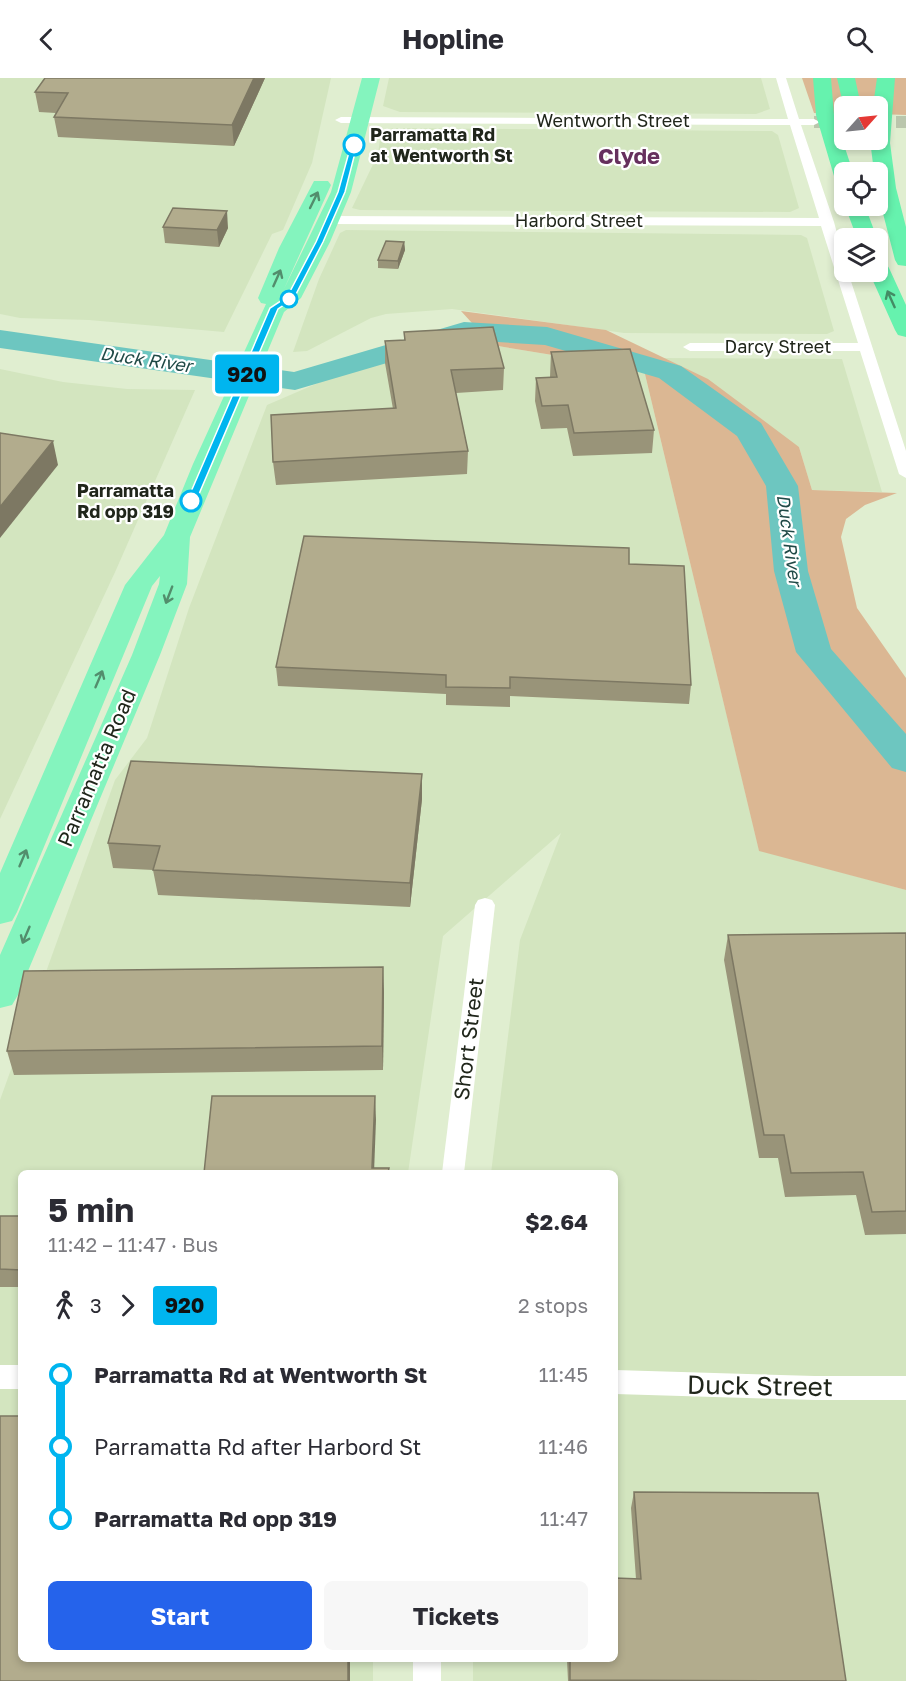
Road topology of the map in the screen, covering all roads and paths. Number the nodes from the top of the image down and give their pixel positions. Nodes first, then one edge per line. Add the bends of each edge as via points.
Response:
1 (370, 78) edge
2 (781, 78) edge
3 (822, 78) edge
4 (846, 78) edge
5 (885, 78) edge
6 (850, 96) edge
7 (345, 98) dead end
8 (351, 121) junction
9 (795, 122) junction
10 (814, 122) tunnel mouth
11 (861, 150) dead end
12 (840, 162) edge
13 (864, 162) edge
14 (880, 216) edge
15 (329, 220) junction
16 (828, 222) junction
17 (906, 260) edge
18 (906, 276) edge
19 (884, 282) edge
20 (274, 308) junction
21 (906, 330) edge
22 (690, 347) dead end
23 (866, 347) junction
24 (906, 474) edge
25 (177, 537) junction
26 (485, 905) dead end
27 (0, 912) edge
28 (0, 995) edge
29 (453, 1170) edge
30 (0, 1377) edge
31 (18, 1377) edge
32 (618, 1382) edge
33 (906, 1388) edge
34 (427, 1662) edge
35 (427, 1681) edge

1 - 8 highway, Parramatta Road
2 - 9 street
3 - 12 highway via 825,115
4 - 6 highway
5 - 17 highway via 881,134 887,198
7 - 8 highway, Parramatta Road
8 - 9 street, Wentworth Street
8 - 15 highway, Parramatta Road via 341,192
20 -> 8 highway, Parramatta Road via 269,297
9 - 10 street, Wentworth Street
9 - 16 street
11 - 13 highway
14 - 18 highway via 888,242
15 - 16 street, Harbord Street
15 - 20 highway, Parramatta Road via 290,298
16 - 23 street
21 -> 19 highway
20 - 25 highway, Parramatta Road
22 - 23 street, Darcy Street
23 - 24 street
27 -> 25 highway, Parramatta Road via 140,585
25 -> 28 highway, Parramatta Road via 173,585 150,645
26 - 29 street, Short Street
30 - 31 street
32 - 33 street, Duck Street
34 - 35 street

